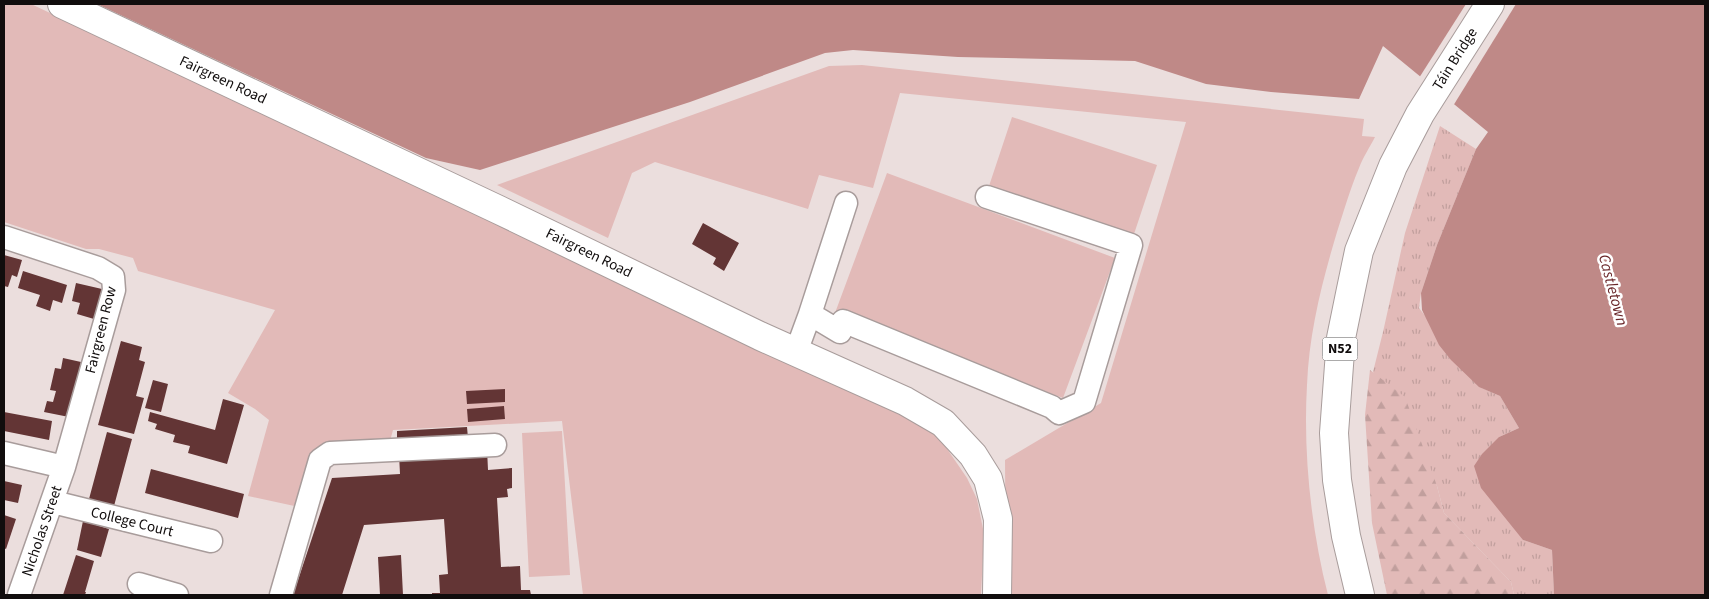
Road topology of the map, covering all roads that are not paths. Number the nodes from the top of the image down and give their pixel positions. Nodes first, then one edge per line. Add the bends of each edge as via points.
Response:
1 (62, 4) edge
2 (1490, 4) edge
3 (987, 196) dead end
4 (846, 203) dead end
5 (4, 237) edge
6 (810, 314) junction
7 (796, 352) junction
8 (495, 445) dead end
9 (4, 453) edge
10 (64, 467) junction
11 (53, 502) junction
12 (211, 541) dead end
13 (139, 584) dead end
14 (19, 595) edge
15 (177, 595) edge
16 (281, 595) edge
17 (997, 595) edge
18 (1360, 595) edge

1 - 7 main road, Fairgreen Road
2 - 18 main road, Táin Bridge / N52 via 1420,114 1393,166 1359,251 1341,338 1334,433 1336,480
3 - 6 street via 1131,245 1084,402 1059,413 1052,407 843,321 840,332
4 - 6 street
5 - 10 street, Fairgreen Row via 98,268 113,277 114,290
6 - 7 street
7 - 17 main road, Fairgreen Road via 905,401 943,423 973,455 988,479 998,519
8 - 16 street via 330,453 320,460
9 - 10 street
10 - 11 street, Nicholas Street
11 - 12 street, College Court
11 - 14 street, Nicholas Street
13 - 15 street

